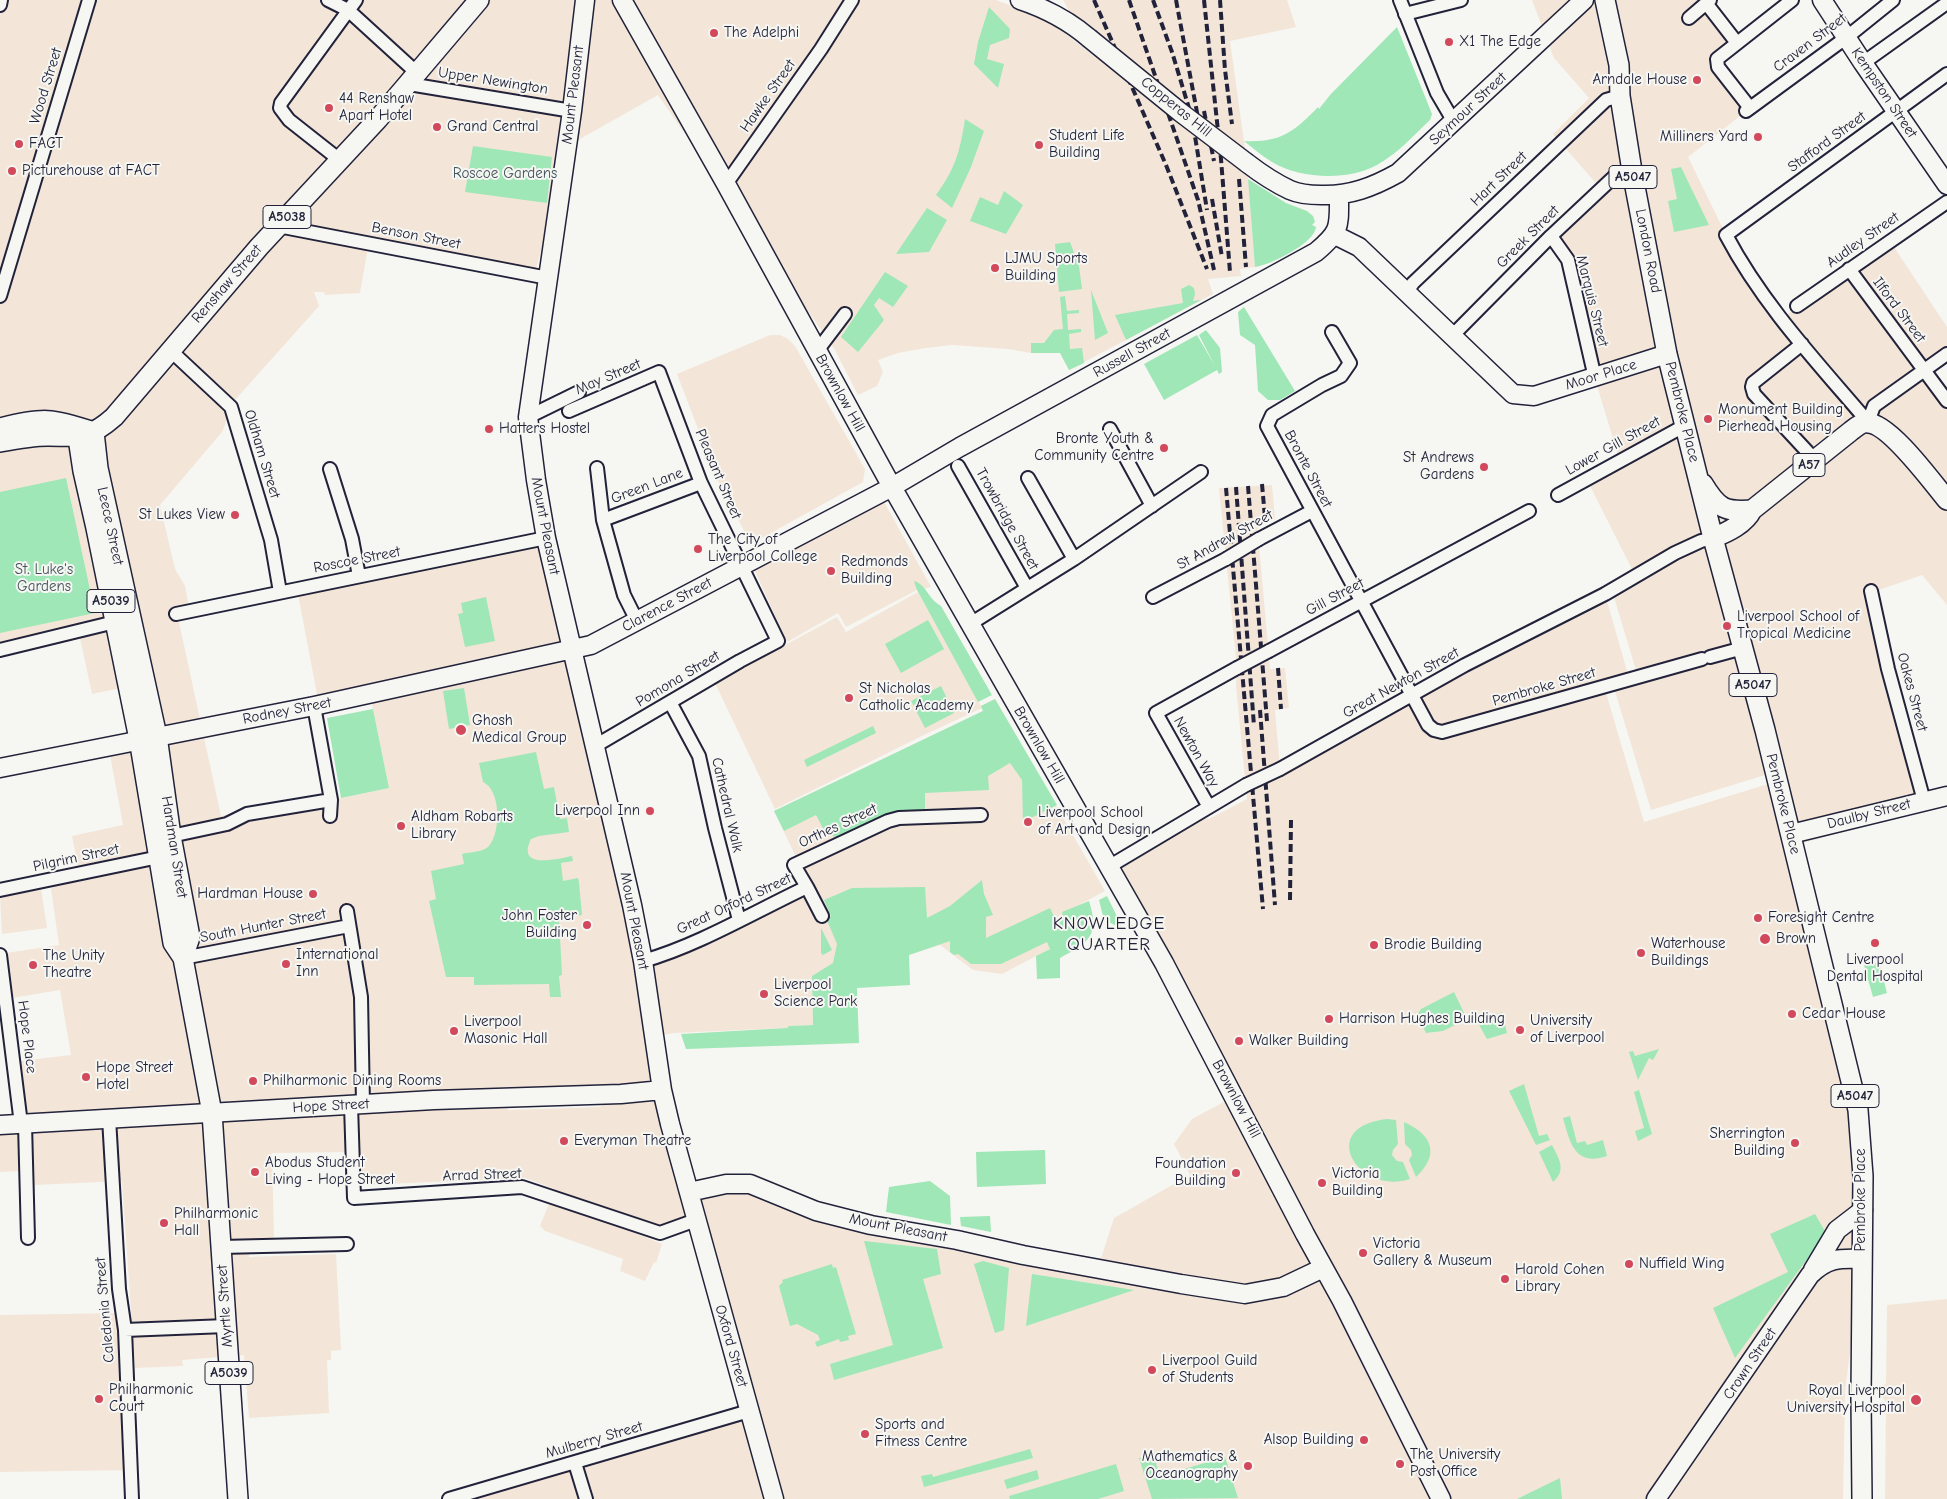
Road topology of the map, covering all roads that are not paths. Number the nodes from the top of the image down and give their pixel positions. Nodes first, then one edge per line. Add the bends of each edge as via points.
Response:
1 (1, 0) edge
2 (89, 0) edge
3 (328, 0) edge
4 (479, 0) edge
5 (622, 0) edge
6 (852, 0) edge
7 (1020, 0) edge
8 (1400, 0) edge
9 (1584, 0) edge
10 (1605, 0) edge
11 (1792, 0) edge
12 (1822, 0) edge
13 (1893, 0) edge
14 (1455, 1) edge
15 (588, 2) edge
16 (1708, 2) edge
17 (1947, 3) edge
18 (0, 5) edge
19 (352, 5) edge
20 (1405, 14) junction
21 (1689, 18) dead end
22 (1847, 37) junction
23 (1737, 43) junction
24 (1863, 63) junction
25 (1947, 74) edge
26 (413, 78) junction
27 (1620, 96) junction
28 (572, 111) junction
29 (1896, 112) junction
30 (1454, 122) junction
31 (341, 161) junction
32 (1632, 171) junction
33 (726, 184) junction
34 (1947, 185) edge
35 (1339, 196) junction
36 (1947, 202) edge
37 (278, 226) junction
38 (1335, 235) junction
39 (1551, 236) junction
40 (1849, 269) junction
41 (548, 278) junction
42 (0, 292) edge
43 (1406, 293) junction
44 (1797, 306) dead end
45 (845, 314) dead end
46 (1332, 332) dead end
47 (1452, 336) junction
48 (1802, 344) junction
49 (170, 350) junction
50 (817, 351) junction
51 (1667, 354) junction
52 (1947, 354) edge
53 (1924, 370) junction
54 (659, 372) joint
55 (1595, 378) junction
56 (579, 392) dead end
57 (1947, 401) edge
58 (569, 411) dead end
59 (528, 417) junction
60 (1868, 422) junction
61 (1684, 426) junction
62 (0, 428) edge
63 (33, 429) junction
64 (1110, 429) dead end
65 (86, 435) junction
66 (0, 442) edge
67 (1816, 460) junction
68 (958, 466) dead end
69 (597, 468) dead end
70 (330, 469) dead end
71 (1201, 472) dead end
72 (1697, 474) junction
73 (1028, 478) dead end
74 (701, 483) junction
75 (892, 487) junction
76 (1558, 496) dead end
77 (1947, 500) edge
78 (1152, 506) junction
79 (1752, 510) junction
80 (1312, 511) junction
81 (1529, 511) dead end
82 (604, 520) junction
83 (546, 538) junction
84 (1714, 538) junction
85 (1074, 559) junction
86 (742, 566) junction
87 (359, 576) junction
88 (1027, 588) junction
89 (1871, 591) dead end
90 (280, 592) junction
91 (1153, 598) dead end
92 (1361, 602) junction
93 (176, 614) dead end
94 (637, 621) junction
95 (124, 622) junction
96 (970, 624) junction
97 (778, 641) joint
98 (1743, 648) junction
99 (0, 650) edge
100 (573, 650) junction
101 (1413, 696) junction
102 (670, 702) junction
103 (314, 706) junction
104 (1156, 713) joint
105 (148, 738) junction
106 (595, 746) junction
107 (0, 768) edge
108 (1947, 796) edge
109 (331, 800) junction
110 (1924, 801) junction
111 (1208, 807) junction
112 (981, 815) dead end
113 (330, 816) dead end
114 (1790, 834) junction
115 (171, 836) junction
116 (159, 858) junction
117 (1110, 866) junction
118 (807, 887) junction
119 (0, 890) edge
120 (347, 911) dead end
121 (822, 916) dead end
122 (739, 920) junction
123 (349, 926) junction
124 (0, 955) edge
125 (183, 958) junction
126 (643, 961) junction
127 (662, 1090) junction
128 (357, 1104) junction
129 (212, 1113) junction
130 (109, 1118) junction
131 (23, 1124) junction
132 (0, 1125) edge
133 (689, 1192) junction
134 (1863, 1210) junction
135 (696, 1220) junction
136 (28, 1238) dead end
137 (348, 1244) dead end
138 (221, 1247) junction
139 (1862, 1259) junction
140 (1323, 1268) junction
141 (1810, 1275) junction
142 (226, 1326) junction
143 (124, 1330) junction
144 (749, 1411) junction
145 (575, 1463) junction
146 (132, 1499) edge
147 (238, 1499) edge
148 (449, 1499) edge
149 (586, 1499) edge
150 (774, 1499) edge
151 (1441, 1499) edge
152 (1656, 1499) edge
153 (1862, 1499) edge

1 - 18 street
2 - 42 street, Wood Street
3 - 19 street
4 - 26 main road, Renshaw Street / A5038
5 - 33 street, Brownlow Hill
6 - 33 street, Hawke Street via 821,50
7 - 35 street, Copperas Hill, bridge via 1066,19 1247,163 1292,191
8 - 20 street
9 - 30 street, Seymour Street
10 - 27 main road, London Road / A5047 via 1619,65
11 - 23 street
12 - 22 street, Kempston Street
13 - 22 street, Craven Street
14 - 20 street
15 - 28 street, Mount Pleasant
16 - 21 street
16 - 23 street
17 - 24 street
19 - 26 street
19 - 31 street via 280,108 288,120
20 - 30 street via 1438,93
22 - 23 street, Craven Street via 1748,109 1717,65 1719,56
22 - 24 street, Kempston Street
24 - 29 street, Kempston Street
25 - 29 street, Stafford Street
26 - 28 street, Upper Newington
26 - 31 main road, Renshaw Street / A5038
27 - 32 main road, London Road / A5047
27 - 43 street, Hart Street via 1606,100
28 - 41 street, Mount Pleasant
29 - 34 street, Kempston Street
29 - 48 street, Stafford Street via 1726,235 1772,308
30 - 35 street, Seymour Street via 1398,173 1362,190
31 - 37 main road, Renshaw Street / A5038
32 - 39 street, Greek Street via 1617,174
32 - 51 main road, London Road / A5047
33 - 50 street, Brownlow Hill
35 - 38 street
36 - 40 street, Audley Street
37 - 41 street, Benson Street
37 - 49 main road, Renshaw Street / A5038
38 - 43 street via 1359,247
38 - 75 street, Russell Street via 1316,252
39 - 47 street, Greek Street
39 - 55 street, Marquis Street via 1568,260
40 - 44 street, Audley Street
40 - 53 street, Ilford Street
41 - 59 street, Mount Pleasant
43 - 47 street
45 - 50 street
46 - 80 street, Bronte Street via 1350,363 1346,370 1341,376 1272,415 1267,426
47 - 55 street, Moor Place via 1513,394 1534,396
48 - 60 street
48 - 67 street via 1752,387 1754,394
49 - 65 main road, Renshaw Street / A5038 via 114,418
49 - 90 street, Oldham Street via 231,407 271,540
50 - 75 street, Brownlow Hill
51 - 55 street, Moor Place
51 - 61 main road, Pembroke Place / A5047
52 - 53 street
53 - 57 street, Ilford Street
53 - 60 street via 1874,406
54 - 58 street, May Street
54 - 74 street, Pleasant Street
56 - 59 street
59 - 83 street, Mount Pleasant
60 - 67 main road, A57 via 1858,425
60 - 77 main road via 1895,438
61 - 72 main road, Pembroke Place / A5047
61 - 76 street, Lower Gill Street
62 - 63 main road
63 - 65 main road via 48,420 64,422
63 - 66 main road
64 - 78 street
65 - 95 main road, Leece Street / A5039 via 98,468
67 - 79 main road, A57
68 - 88 street, Trowbridge Street
69 - 82 street, Green Lane
70 - 87 street via 352,539
71 - 78 street, Trowbridge Street
72 - 79 main road via 1708,493 1723,508
72 - 84 main road, Pembroke Place / A5047
73 - 85 street
74 - 82 street, Green Lane
74 - 86 street, Pleasant Street
75 - 86 street, Clarence Street
75 - 96 street, Brownlow Hill
78 - 85 street, Trowbridge Street
79 - 84 main road, A57 via 1732,529
80 - 91 street, St Andrew Street, bridge
80 - 92 street, Bronte Street
81 - 92 street, Gill Street
82 - 94 street, Green Lane via 624,595
83 - 87 street, Roscoe Street
83 - 100 street, Mount Pleasant
84 - 98 main road, Pembroke Place / A5047
84 - 101 street, Great Newton Street via 1675,553
85 - 88 street, Trowbridge Street
86 - 94 street, Clarence Street
86 - 97 street, Pleasant Street
87 - 90 street, Roscoe Street
88 - 96 street, Trowbridge Street
89 - 110 street, Oakes Street via 1888,669
90 - 93 street, Roscoe Street
92 - 101 street, Bronte Street
92 - 104 street, Gill Street, bridge
94 - 100 street, Clarence Street via 591,646
95 - 99 street
95 - 105 main road, Leece Street / A5039
96 - 117 street, Brownlow Hill
97 - 102 street, Pomona Street
98 - 101 street, Pembroke Street via 1442,732 1428,725
98 - 114 main road, Pembroke Place / A5047
100 - 103 street, Rodney Street
100 - 106 street, Mount Pleasant
101 - 111 street, Great Newton Street, bridge
102 - 106 street, Pomona Street
102 - 122 street, Cathedral Walk via 700,756
103 - 105 street, Rodney Street
103 - 109 street
104 - 111 street, Newton Way
105 - 107 street, Rodney Street
105 - 115 main road, Hardman Street / A5039
105 - 116 main road, Hardman Street / A5039
106 - 126 street, Mount Pleasant
108 - 110 street, Daulby Street
109 - 113 street
109 - 115 street via 247,814 227,824
110 - 114 street, Daulby Street
111 - 117 street, Great Newton Street
112 - 118 street, Orthes Street via 888,821 794,865
114 - 134 main road, Pembroke Place / A5047 via 1855,1094 1861,1143
115 - 116 street
115 - 125 main road, Hardman Street / A5039 via 190,937
116 - 119 street, Pilgrim Street
116 - 125 main road, Hardman Street / A5039 via 173,943
117 - 140 street, Brownlow Hill
118 - 121 street, Great Orford Street
118 - 122 street, Great Orford Street
120 - 123 street
122 - 126 street, Great Orford Street
123 - 125 street, South Hunter Street
123 - 128 street via 361,997
124 - 131 street, Hope Place
125 - 129 main road, Hardman Street / A5039
126 - 127 street, Mount Pleasant
127 - 128 street, Hope Street
127 - 133 street, Mount Pleasant
128 - 129 street, Hope Street
128 - 135 street, Arrad Street via 354,1198 522,1187 660,1233
129 - 130 street, Hope Street
129 - 138 main road, Myrtle Street / A5039
130 - 131 street, Hope Street
130 - 143 street, Caledonia Street
131 - 132 street, Hope Street
131 - 136 street, Hope Place
133 - 135 street, Oxford Street
133 - 140 street, Mount Pleasant via 726,1184 750,1184 816,1211 871,1225 1245,1294 1283,1287
134 - 139 main road, Pembroke Place / A5047
134 - 141 street via 1837,1230
135 - 144 street, Oxford Street
137 - 138 street
138 - 142 main road, Myrtle Street / A5039
139 - 141 street, Crown Street via 1828,1261 1820,1264
139 - 153 main road, A5047
140 - 151 street, Brownlow Hill
141 - 152 street, Crown Street
142 - 143 street
142 - 147 main road, Myrtle Street / A5039
143 - 146 street, Caledonia Street
144 - 145 street, Mulberry Street
144 - 150 street, Oxford Street
145 - 148 street, Mulberry Street
145 - 149 street

